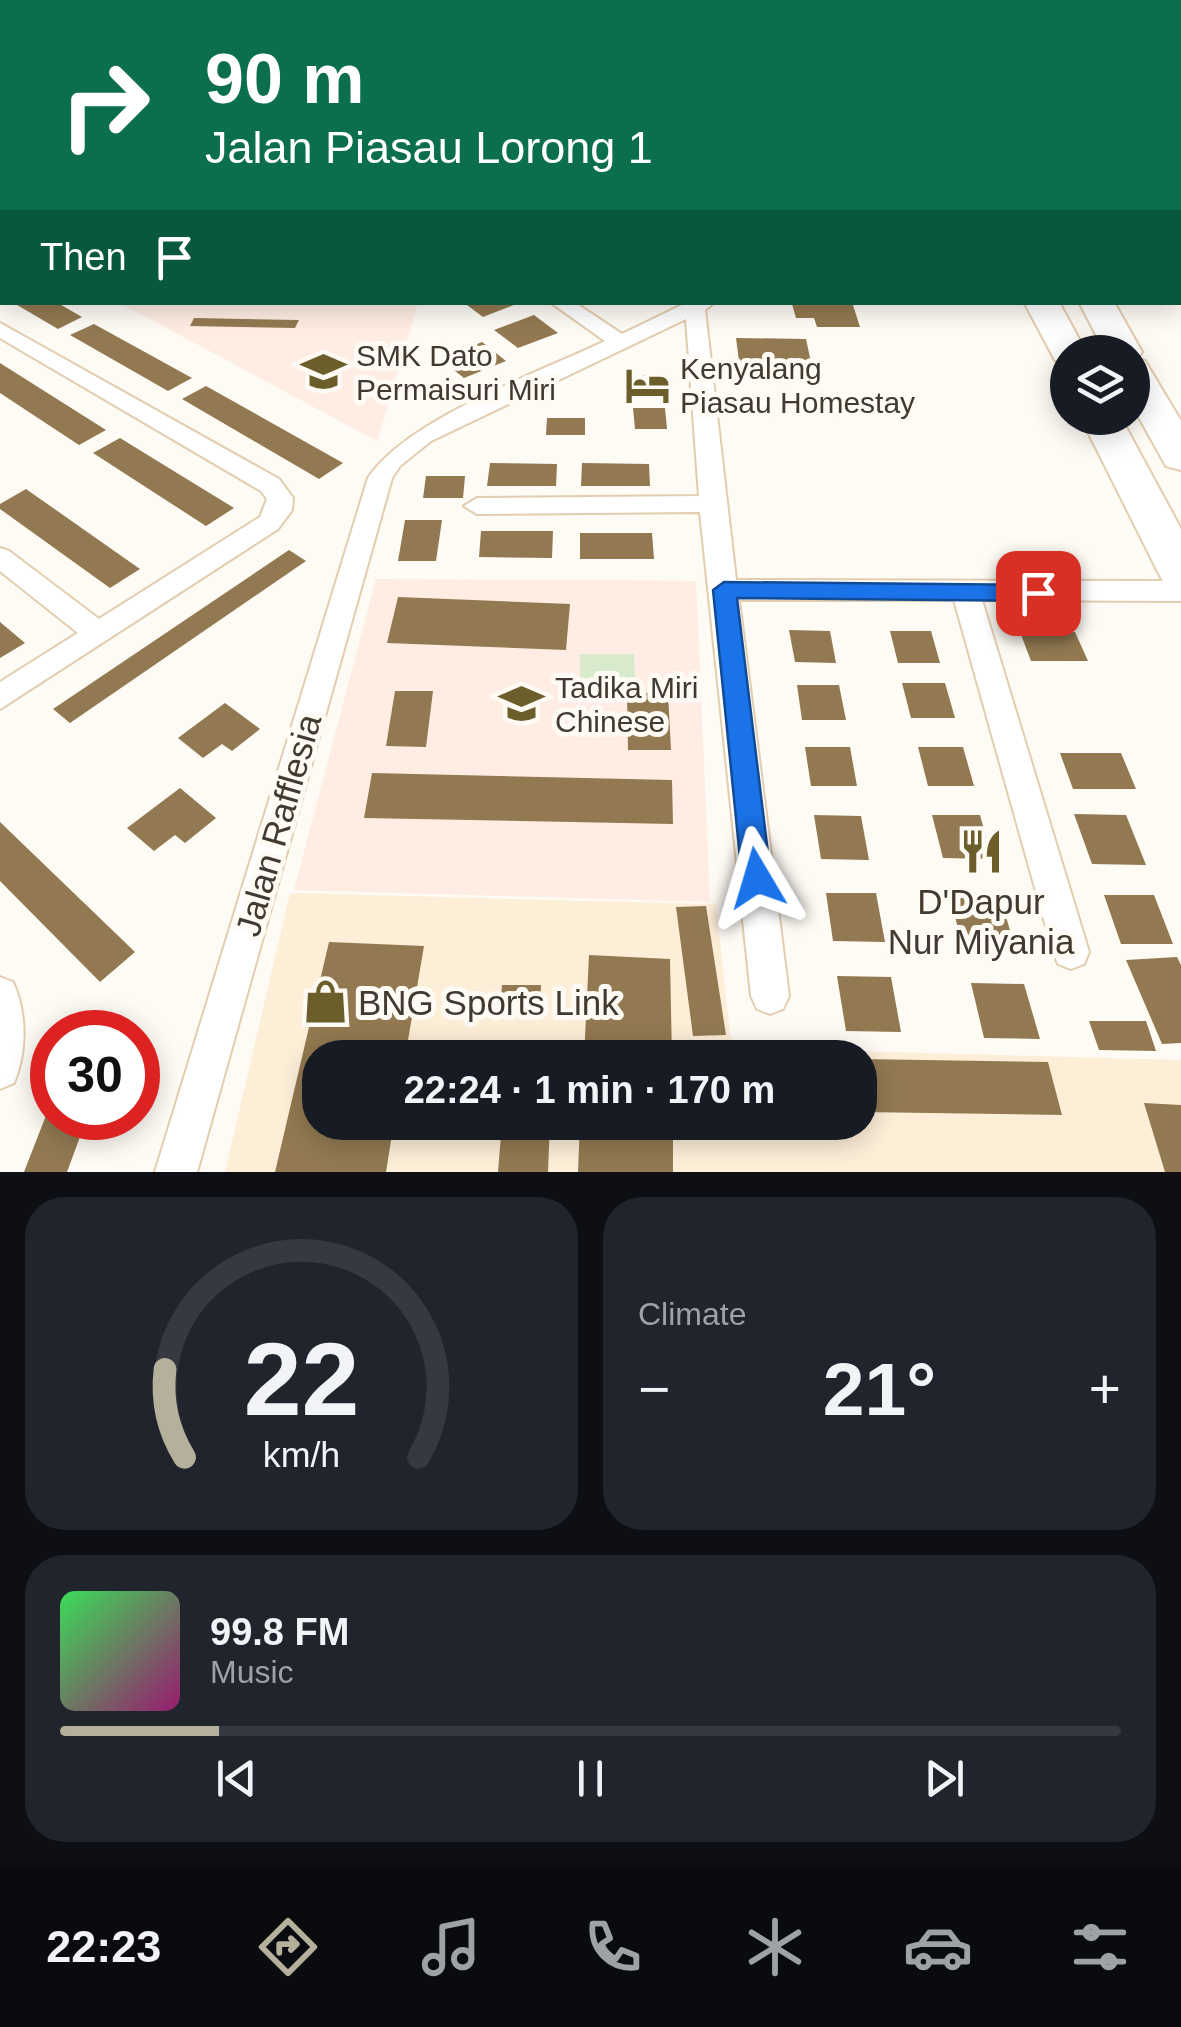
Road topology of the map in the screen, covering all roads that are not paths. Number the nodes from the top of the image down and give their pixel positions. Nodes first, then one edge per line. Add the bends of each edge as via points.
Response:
1 (564, 305) edge
2 (700, 305) edge
3 (1043, 305) edge
4 (1098, 305) edge
5 (0, 328) edge
6 (1059, 335) edge
7 (1114, 335) edge
8 (623, 344) junction
9 (1150, 401) edge
10 (1111, 435) edge
11 (1181, 457) edge
12 (712, 504) junction
13 (477, 506) dead end
14 (0, 557) edge
15 (1181, 572) edge
16 (724, 590) junction
17 (1181, 591) edge
18 (966, 594) junction
19 (98, 633) junction
20 (0, 697) edge
21 (1071, 952) dead end
22 (0, 995) edge
23 (770, 996) dead end
24 (0, 1069) edge
25 (176, 1172) edge

1 - 8 street
2 - 8 street
2 - 12 street
3 - 6 highway
4 - 7 highway
5 - 19 street via 270,486 280,498 269,523
8 - 25 street, Jalan Rafflesia via 423,436 380,478
9 - 11 highway
10 - 15 highway
12 - 13 street
12 - 16 street
14 - 19 street
16 - 18 street
16 - 23 street
17 - 18 street
18 - 21 street
19 - 20 street
22 - 24 street

